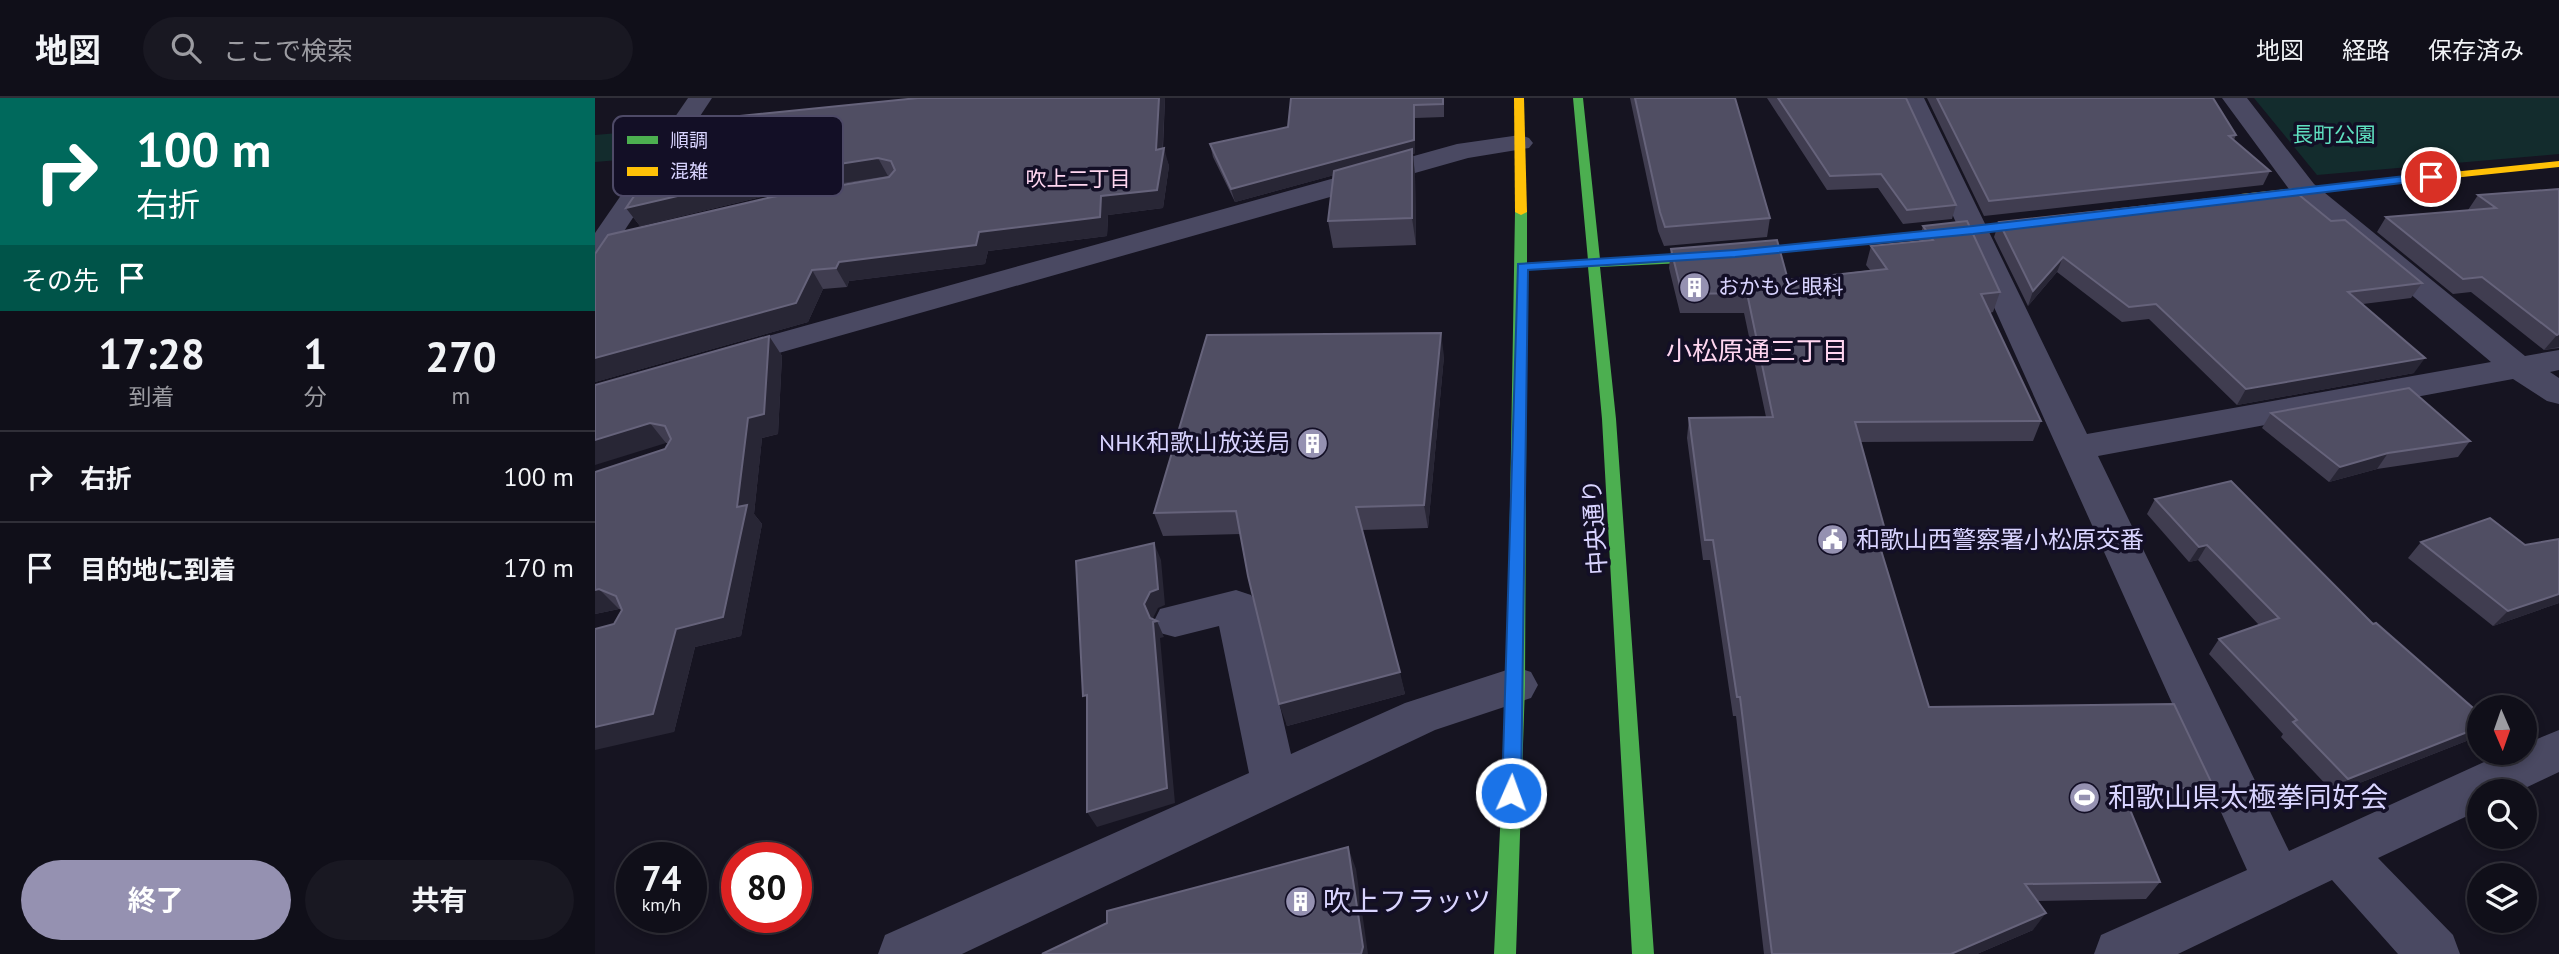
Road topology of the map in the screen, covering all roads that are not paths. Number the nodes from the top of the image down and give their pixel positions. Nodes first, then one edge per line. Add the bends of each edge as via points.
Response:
1 (700, 98) edge
2 (1519, 98) edge
3 (1578, 98) edge
4 (1912, 98) edge
5 (2234, 98) edge
6 (688, 116) edge
7 (1520, 143) junction
8 (2559, 164) edge
9 (2304, 190) junction
10 (633, 196) edge
11 (2221, 200) edge
12 (2069, 218) edge
13 (1973, 230) junction
14 (638, 239) edge
15 (599, 245) edge
16 (1597, 263) junction
17 (1522, 267) junction
18 (2559, 360) edge
19 (700, 365) edge
20 (2518, 367) junction
21 (2559, 393) edge
22 (2076, 448) junction
23 (1175, 621) dead end
24 (1516, 685) junction
25 (2559, 750) edge
26 (1274, 782) junction
27 (2338, 852) junction
28 (2278, 882) junction
29 (904, 954) edge
30 (1505, 954) edge
31 (1643, 954) edge
32 (2120, 954) edge
33 (2434, 954) edge

1 - 6 street
2 - 7 main road
3 - 16 main road, 中央通り
4 - 13 street
5 - 9 street
7 - 17 main road
7 - 19 street via 1466,150
8 - 9 main road
9 - 11 main road
9 - 20 street
10 - 15 street
12 - 13 main road
13 - 16 main road
13 - 22 street
14 - 15 street
16 - 17 main road
16 - 31 main road, 中央通り
17 - 24 main road
18 - 20 street
20 - 21 street
20 - 22 street
22 - 28 street
23 - 26 street via 1236,606
24 - 26 street via 1421,716
24 - 30 main road
25 - 27 street
26 - 29 street
27 - 28 street
27 - 33 street
28 - 32 street

